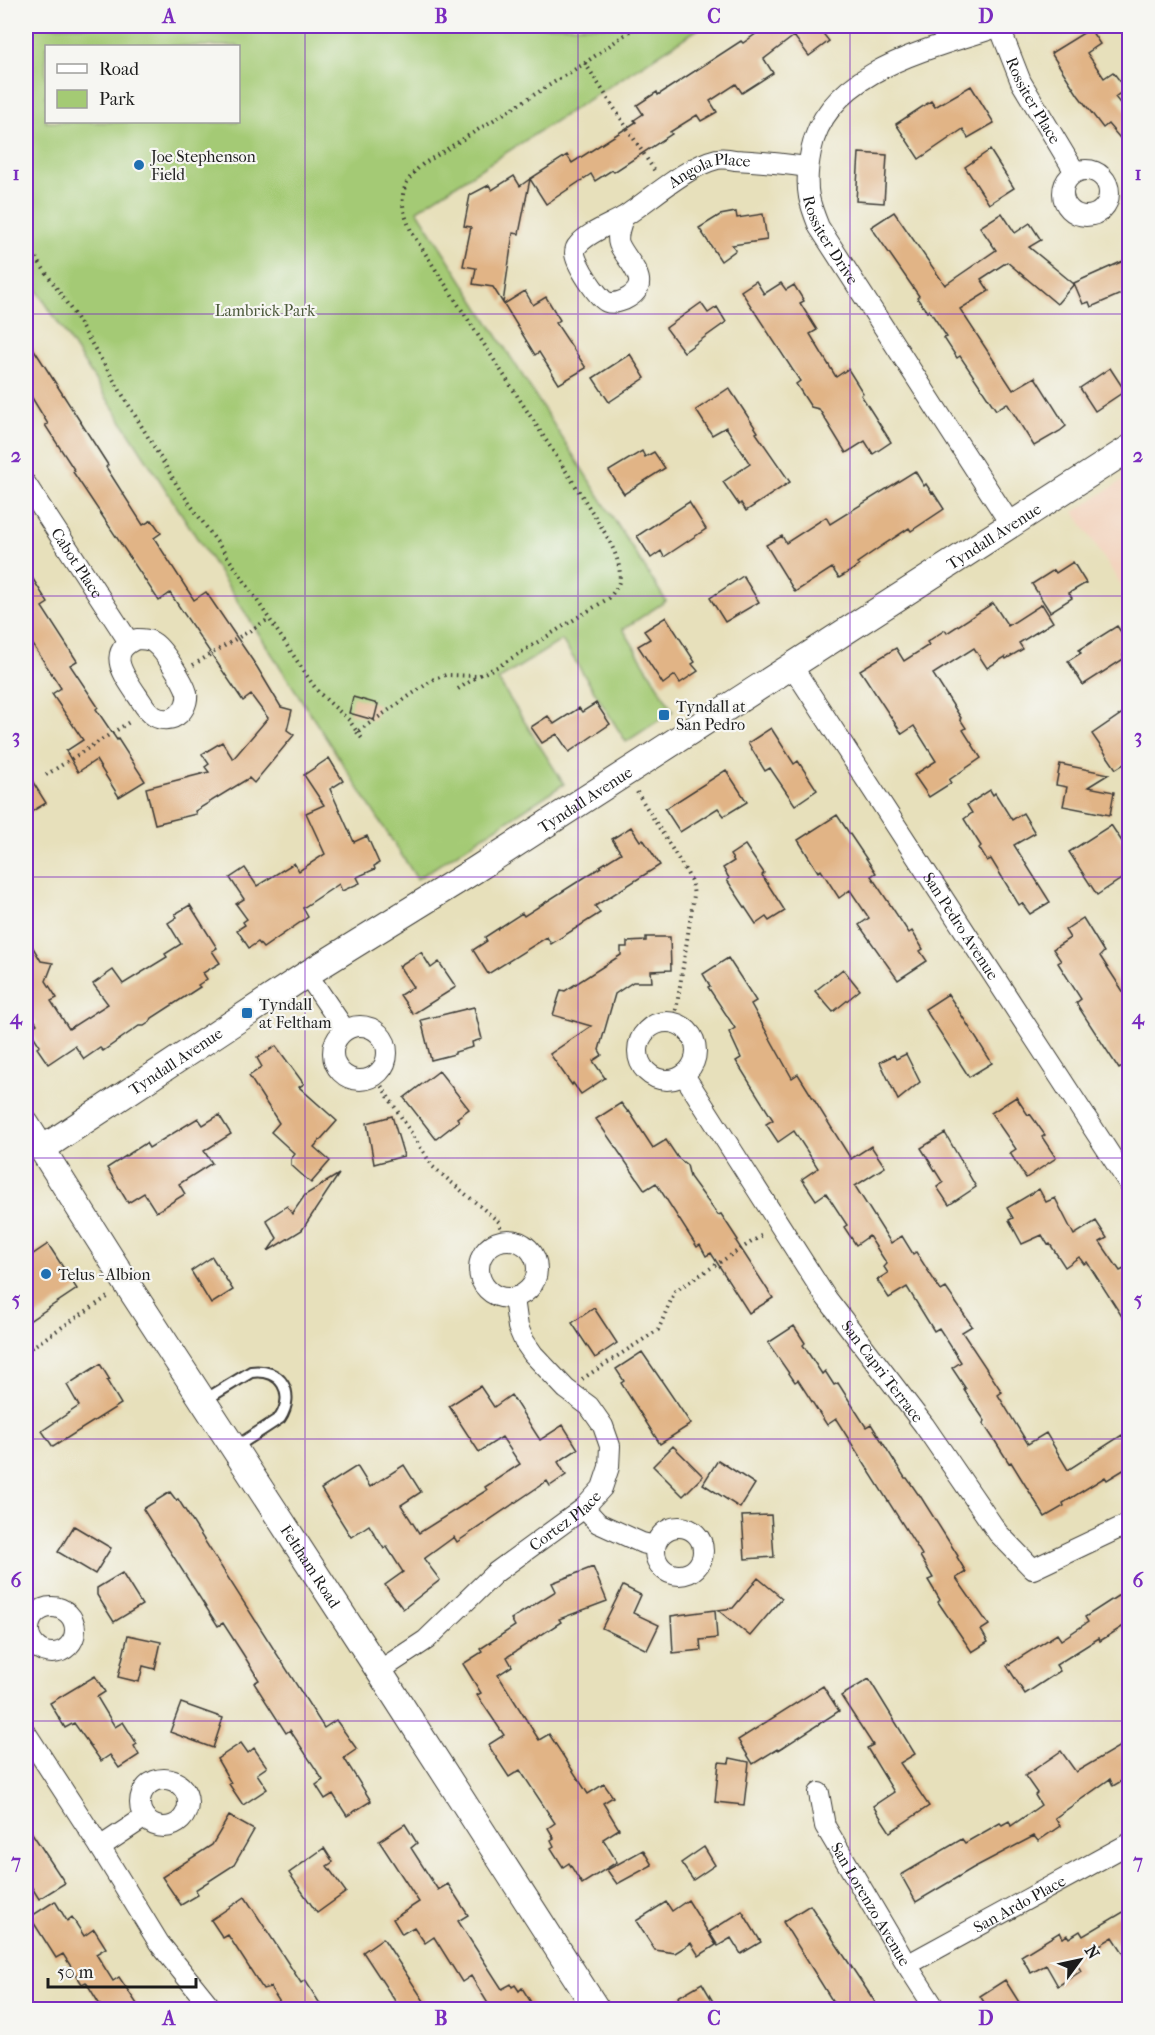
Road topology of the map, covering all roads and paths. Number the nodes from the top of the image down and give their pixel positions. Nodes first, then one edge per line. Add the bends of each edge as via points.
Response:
1 (637, 26) edge
2 (1000, 26) edge
3 (585, 63) junction
4 (808, 167) junction
5 (1075, 172) dead end
6 (666, 188) junction
7 (623, 217) dead end
8 (26, 243) edge
9 (1130, 448) edge
10 (26, 484) edge
11 (1011, 525) junction
12 (269, 619) junction
13 (129, 642) junction
14 (792, 666) junction
15 (177, 675) junction
16 (478, 676) junction
17 (458, 688) dead end
18 (147, 710) junction
19 (357, 732) junction
20 (364, 741) dead end
21 (626, 773) junction
22 (46, 775) dead end
23 (307, 974) junction
24 (672, 1022) junction
25 (345, 1030) junction
26 (375, 1076) junction
27 (684, 1076) junction
28 (26, 1124) edge
29 (42, 1149) junction
30 (1130, 1185) edge
31 (779, 1223) junction
32 (503, 1240) junction
33 (127, 1284) junction
34 (514, 1298) junction
35 (26, 1351) edge
36 (566, 1389) junction
37 (203, 1401) junction
38 (234, 1448) junction
39 (584, 1508) junction
40 (1130, 1523) edge
41 (655, 1546) dead end
42 (379, 1671) junction
43 (26, 1733) edge
44 (819, 1793) dead end
45 (145, 1816) dead end
46 (1130, 1843) edge
47 (100, 1846) junction
48 (907, 1965) junction
49 (213, 2010) edge
50 (597, 2010) edge
51 (936, 2010) edge

1 - 3 path
2 - 4 street, Rossiter Drive via 912,55 850,89 823,117
2 - 5 street, Rossiter Place via 1021,82
3 - 6 path
3 - 16 path via 423,164 412,173 402,193 412,233 584,499 617,558 620,571 619,582 609,598
4 - 6 street, Angola Place via 718,159 694,168
4 - 11 street, Rossiter Drive via 809,197 819,227
6 - 7 street, Angola Place
8 - 12 path via 72,311 180,490
9 - 11 street, Tyndall Avenue
10 - 13 street, Cabot Place
11 - 14 street, Tyndall Avenue
12 - 15 path
12 - 19 path via 319,693
13 - 15 street via 146,639 153,643
13 - 18 street via 123,648 119,665
14 - 21 street, Tyndall Avenue
14 - 30 street, San Pedro Avenue
15 - 18 street via 187,695 181,712 164,719
16 - 17 path
16 - 19 path via 446,675 434,679
18 - 22 path
19 - 20 path
21 - 23 street, Tyndall Avenue
21 - 24 path via 692,883 694,905
23 - 25 street
23 - 29 street, Tyndall Avenue
24 - 27 street via 682,1025 694,1040 695,1060
24 - 27 street via 654,1024 646,1030 640,1038 638,1057 641,1066 656,1079 675,1080
25 - 26 street via 363,1025 380,1034 385,1042 386,1061
25 - 26 street via 338,1035 332,1051 337,1068 359,1081
26 - 32 path via 433,1167 499,1222
27 - 31 street, San Capri Terrace
28 - 29 street, Feltham Road
29 - 33 street, Feltham Road
31 - 36 path via 675,1291 658,1330
31 - 40 street, San Capri Terrace via 825,1296 924,1425 998,1533 1033,1569
32 - 34 street via 529,1248 537,1264 538,1273 530,1289
32 - 34 street via 487,1249 479,1266 480,1275 496,1296
33 - 35 path
33 - 37 street, Feltham Road
34 - 36 street, Cortez Place via 524,1341
36 - 39 street, Cortez Place via 589,1406 603,1425 609,1446 609,1467 602,1488
37 - 38 street, Feltham Road
37 - 38 lane via 251,1372 269,1372 283,1384 287,1402 280,1418
38 - 42 street, Feltham Road
39 - 41 street via 598,1523 642,1544
39 - 42 street, Cortez Place via 495,1573 426,1640
42 - 50 street, Feltham Road
43 - 47 street
44 - 48 street, San Lorenzo Avenue via 825,1826
45 - 47 street
46 - 48 street, San Ardo Place
47 - 49 street via 159,1943
48 - 51 street, San Lorenzo Avenue

